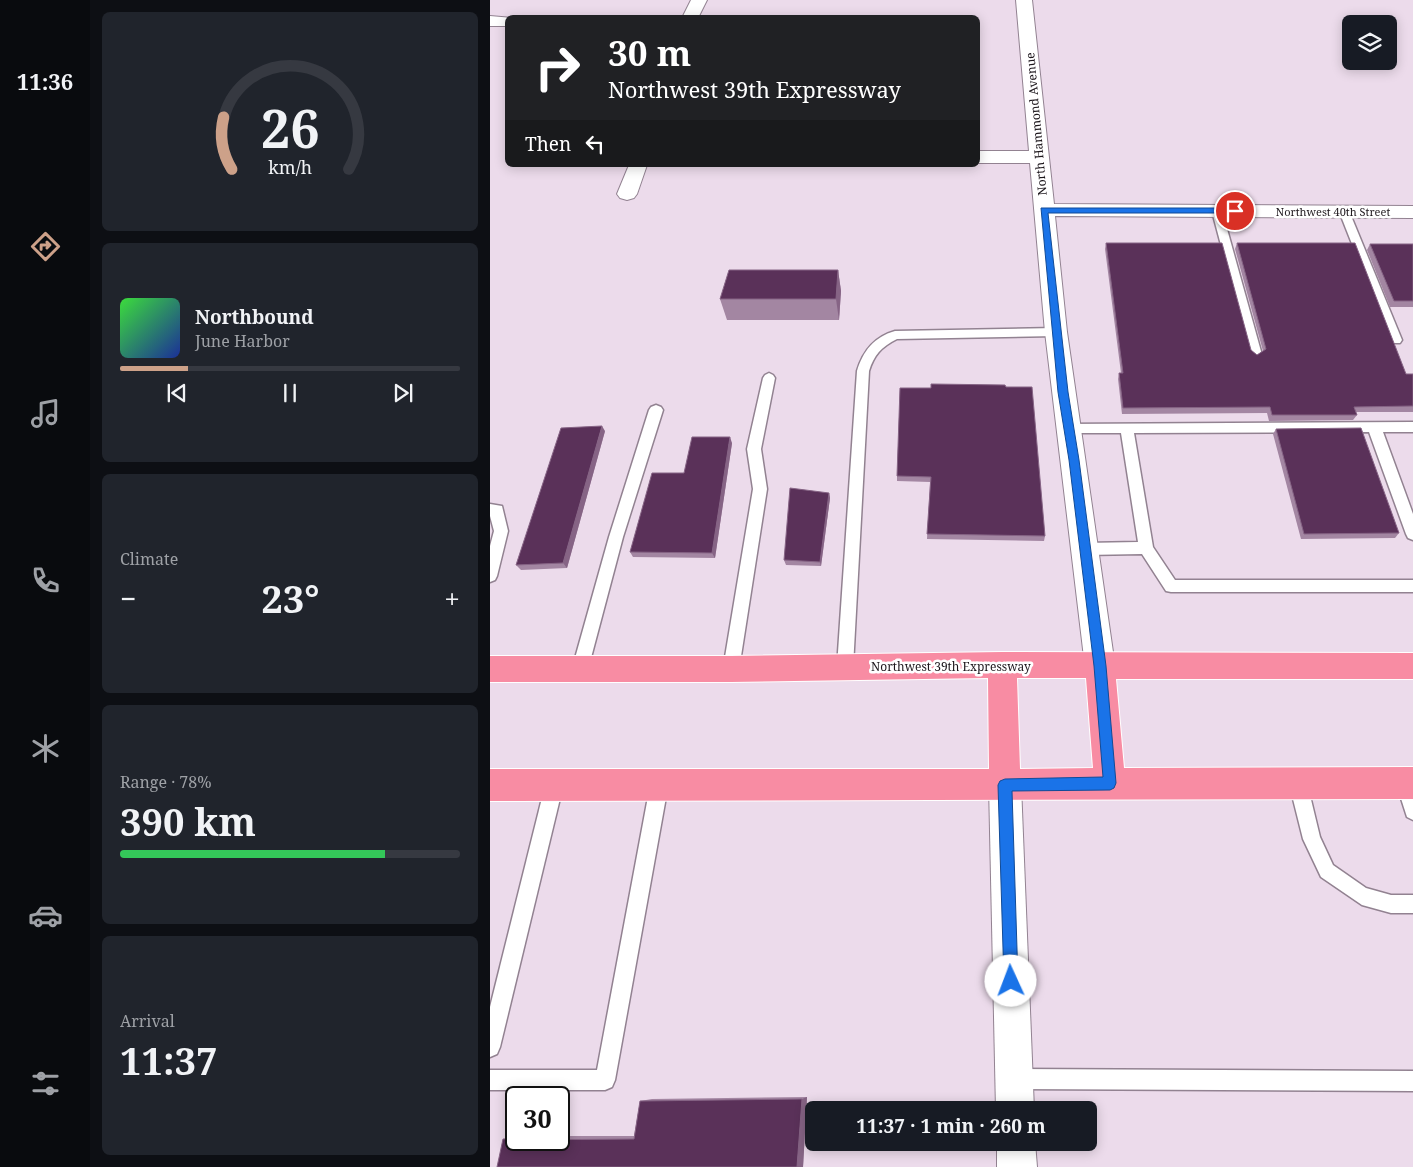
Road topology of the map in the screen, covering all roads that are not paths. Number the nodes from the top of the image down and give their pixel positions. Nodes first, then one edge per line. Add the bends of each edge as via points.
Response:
1 (699, 0) edge
2 (1024, 0) edge
3 (692, 15) edge
4 (490, 21) edge
5 (505, 21) edge
6 (980, 157) edge
7 (1039, 157) junction
8 (637, 167) edge
9 (627, 194) dead end
10 (1044, 210) junction
11 (1217, 211) junction
12 (1344, 211) junction
13 (1413, 212) edge
14 (1056, 332) junction
15 (1396, 340) dead end
16 (1256, 355) edge
17 (769, 378) dead end
18 (656, 410) dead end
19 (1413, 427) edge
20 (1070, 428) junction
21 (1127, 428) junction
22 (1374, 428) junction
23 (490, 510) edge
24 (1413, 534) edge
25 (1146, 548) junction
26 (1085, 549) junction
27 (490, 576) edge
28 (1413, 586) edge
29 (1002, 665) junction
30 (1100, 666) junction
31 (1413, 666) edge
32 (845, 667) junction
33 (490, 669) edge
34 (580, 669) junction
35 (732, 669) junction
36 (1110, 783) junction
37 (1298, 783) junction
38 (1005, 785) junction
39 (490, 786) edge
40 (554, 786) junction
41 (659, 786) junction
42 (1410, 793) edge
43 (1413, 904) edge
44 (490, 1047) edge
45 (490, 1080) edge
46 (1413, 1081) edge
47 (1015, 1095) edge
48 (1016, 1151) edge
49 (1017, 1167) edge

1 - 3 street
2 - 7 street, North Hammond Avenue
4 - 5 street
6 - 7 street
7 - 10 street, North Hammond Avenue
8 - 9 street
10 - 11 street, Northwest 40th Street
10 - 14 street, North Hammond Avenue
11 - 12 street, Northwest 40th Street
11 - 16 lane
12 - 13 street, Northwest 40th Street
12 - 15 lane
14 - 20 street, North Hammond Avenue
14 - 32 lane via 895,335 877,343 867,358 863,370 856,468
17 - 35 lane via 754,449 760,489
18 - 34 lane via 616,537
19 - 22 lane
20 - 21 lane
20 - 26 street, North Hammond Avenue
21 - 22 lane
21 - 25 lane
22 - 24 lane
23 - 27 lane via 497,510 501,531
25 - 26 lane
25 - 28 lane via 1171,586
26 - 30 street, North Hammond Avenue
29 - 30 highway, Northwest 39th Expressway
29 - 32 highway, Northwest 39th Expressway
29 - 38 highway
30 - 31 highway, Northwest 39th Expressway
30 - 36 highway
32 - 35 highway, Northwest 39th Expressway
33 - 34 highway, Northwest 39th Expressway
34 - 35 highway, Northwest 39th Expressway
36 - 37 highway
36 - 38 highway
37 - 42 highway
37 - 43 lane via 1312,838 1327,871 1362,896 1391,904
38 - 41 highway
38 - 47 street
39 - 40 highway
40 - 41 highway
40 - 44 lane
41 - 45 lane via 605,1080
46 - 47 lane
48 - 49 street

